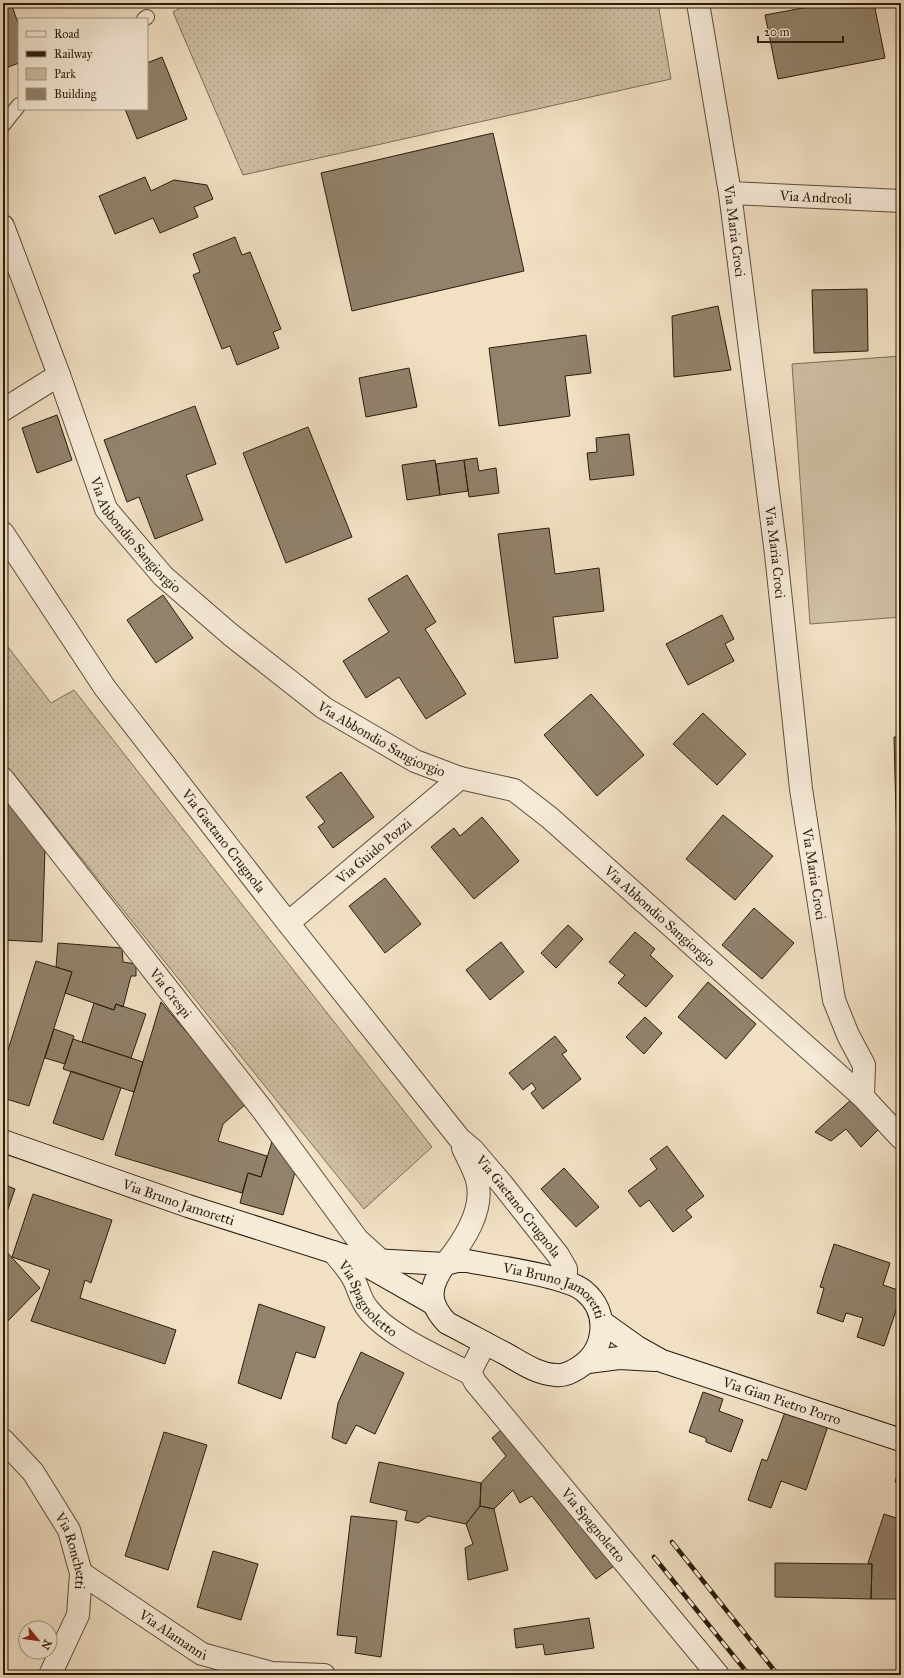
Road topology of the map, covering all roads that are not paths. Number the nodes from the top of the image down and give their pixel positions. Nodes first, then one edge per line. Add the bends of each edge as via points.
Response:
1 (700, 4) edge
2 (18, 106) edge
3 (3, 125) edge
4 (730, 193) junction
5 (901, 201) edge
6 (3, 226) edge
7 (59, 375) junction
8 (3, 410) edge
9 (3, 533) edge
10 (460, 778) junction
11 (3, 779) edge
12 (288, 923) junction
13 (863, 1098) junction
14 (459, 1138) junction
15 (901, 1138) edge
16 (3, 1141) edge
17 (335, 1209) junction
18 (323, 1249) junction
19 (355, 1259) junction
20 (379, 1259) junction
21 (445, 1264) junction
22 (566, 1282) junction
23 (434, 1304) junction
24 (602, 1322) junction
25 (484, 1343) junction
26 (662, 1361) junction
27 (588, 1362) junction
28 (471, 1374) junction
29 (3, 1440) edge
30 (901, 1440) edge
31 (81, 1574) junction
32 (50, 1675) edge
33 (324, 1675) edge
34 (718, 1675) edge

1 - 4 street, Via Maria Croci
2 - 3 lane
4 - 5 street, Via Andreoli
4 - 13 street, Via Maria Croci via 776,554 801,789 834,1000 864,1065
6 - 7 street, Via Abbondio Sangiorgio
7 - 8 street
7 - 10 street, Via Abbondio Sangiorgio via 106,509 163,576 231,636 324,708 415,761
9 - 12 street, Via Gaetano Crugnola via 105,688
10 - 12 street, Via Guido Pozzi
10 - 13 street, Via Abbondio Sangiorgio via 514,790 550,818
11 - 17 street, Via Crespi via 261,1108
12 - 14 street, Via Gaetano Crugnola
13 - 15 street, Via Abbondio Sangiorgio
14 - 21 street, Via Gaetano Crugnola via 477,1181 478,1200 473,1220 460,1246
14 - 22 street, Via Gaetano Crugnola via 473,1150 502,1184 558,1255 566,1269
16 - 18 street, Via Bruno Jamoretti via 188,1206
17 - 18 street via 335,1234
17 - 20 street, Via Crespi via 358,1240
18 - 19 street, Via Bruno Jamoretti
18 - 28 street, Via Spagnoletto via 341,1261 355,1281 367,1309 384,1325 403,1338
19 - 20 street, Via Bruno Jamoretti
19 - 23 street, Via Bruno Jamoretti
20 - 21 street, Via Bruno Jamoretti
21 - 22 street, Via Bruno Jamoretti via 467,1261
21 - 23 street via 433,1285 431,1295
22 - 24 street, Via Bruno Jamoretti via 584,1290 598,1308
23 - 25 street, Via Bruno Jamoretti via 447,1323
24 - 26 street, Via Gian Pietro Porro
24 - 27 street, Via Bruno Jamoretti via 601,1337
25 - 27 street, Via Bruno Jamoretti via 538,1372 557,1375 571,1372
25 - 28 street via 473,1364
26 - 27 street, Via Gian Pietro Porro via 618,1358
26 - 30 street, Via Gian Pietro Porro
28 - 34 street, Via Spagnoletto
29 - 31 street, Via Ronchetti via 32,1472 69,1530
31 - 32 street, Via Ronchetti via 78,1615
31 - 33 street, Via Alamanni via 202,1654 272,1673

